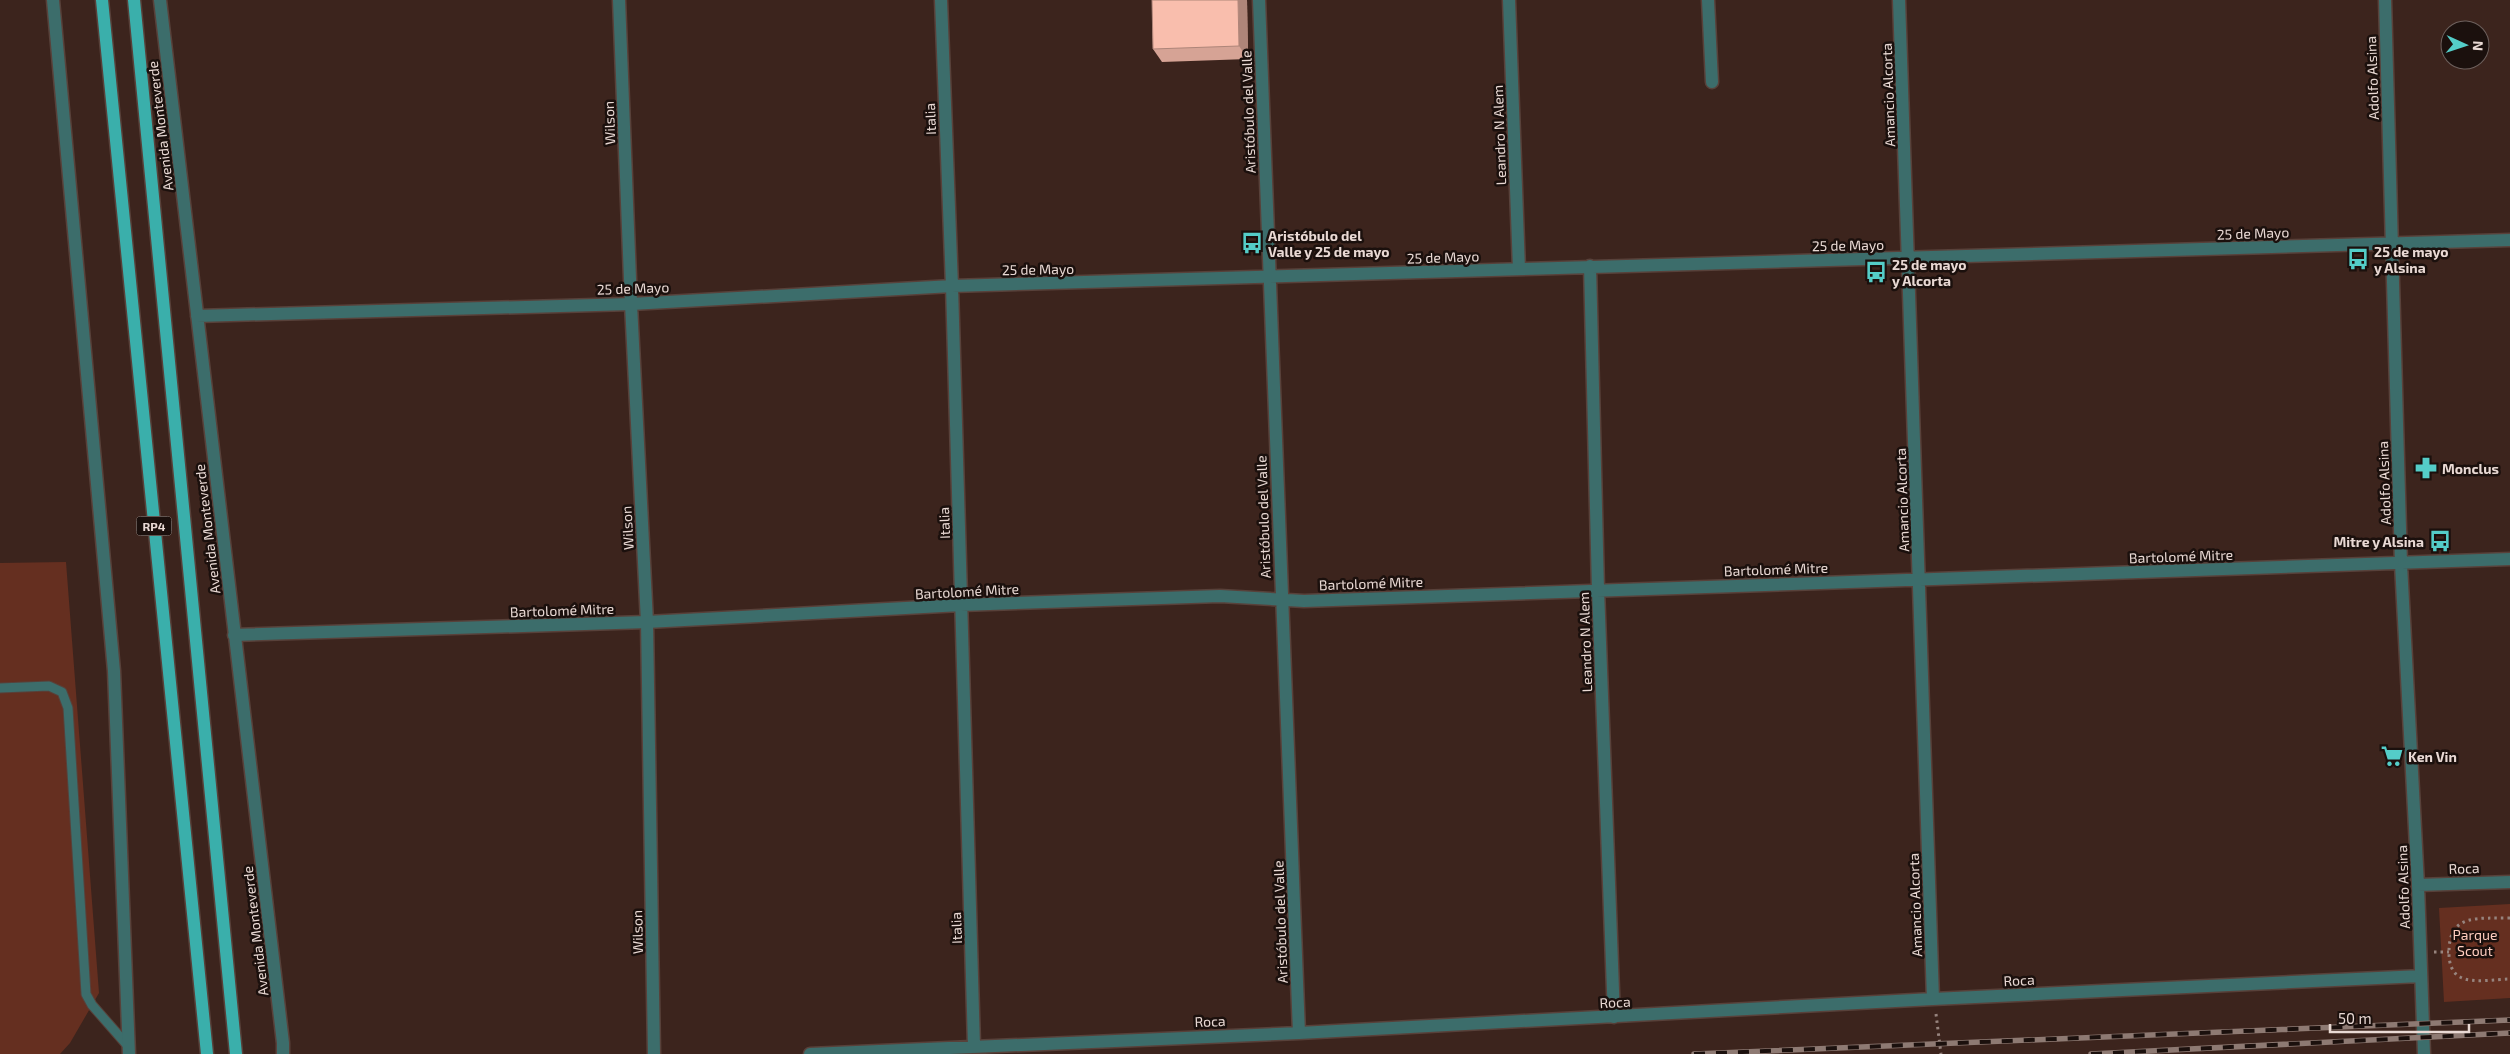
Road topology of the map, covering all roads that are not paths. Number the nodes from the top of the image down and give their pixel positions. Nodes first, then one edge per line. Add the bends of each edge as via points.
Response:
1 (53, 0) edge
2 (102, 0) edge
3 (134, 0) edge
4 (160, 0) edge
5 (619, 0) edge
6 (940, 0) edge
7 (1259, 0) edge
8 (1509, 0) edge
9 (1708, 0) edge
10 (1899, 0) edge
11 (2385, 0) edge
12 (1712, 82) dead end
13 (2510, 240) edge
14 (2392, 244) junction
15 (1909, 259) junction
16 (1590, 266) junction
17 (1519, 269) junction
18 (1269, 278) junction
19 (952, 286) junction
20 (631, 304) junction
21 (197, 316) junction
22 (2510, 558) edge
23 (2401, 564) junction
24 (1920, 580) junction
25 (1598, 589) junction
26 (1281, 599) junction
27 (961, 605) junction
28 (647, 622) junction
29 (234, 635) junction
30 (0, 688) edge
31 (2510, 882) edge
32 (2418, 885) junction
33 (2421, 976) junction
34 (1933, 999) junction
35 (1614, 1017) junction
36 (1299, 1033) junction
37 (974, 1046) junction
38 (129, 1050) edge
39 (236, 1051) edge
40 (206, 1053) edge
41 (283, 1054) edge
42 (654, 1054) edge
43 (810, 1054) edge
44 (2424, 1054) edge

1 - 38 street via 114,671
2 - 40 main road, RP4
3 - 39 main road, Avenida Monteverde / RP4
4 - 21 street, Avenida Monteverde
5 - 20 street, Wilson
6 - 19 street, Italia
7 - 18 street, Aristóbulo del Valle
8 - 17 street, Leandro N Alem
9 - 12 street
10 - 15 street, Amancio Alcorta
11 - 14 street, Adolfo Alsina
13 - 14 street, 25 de Mayo
14 - 15 street, 25 de Mayo
14 - 23 street, Adolfo Alsina
15 - 16 street, 25 de Mayo
15 - 24 street, Amancio Alcorta
16 - 17 street, 25 de Mayo
16 - 25 street, Leandro N Alem
17 - 18 street, 25 de Mayo
18 - 19 street, 25 de Mayo
18 - 26 street, Aristóbulo del Valle
19 - 20 street, 25 de Mayo
19 - 27 street, Italia
20 - 21 street, 25 de Mayo
20 - 28 street, Wilson
21 - 29 street, Avenida Monteverde
22 - 23 street, Bartolomé Mitre
23 - 24 street, Bartolomé Mitre
23 - 32 street, Adolfo Alsina
24 - 25 street, Bartolomé Mitre
24 - 34 street, Amancio Alcorta
25 - 26 street, Bartolomé Mitre via 1304,601
25 - 35 street, Leandro N Alem
26 - 27 street, Bartolomé Mitre via 1220,596
26 - 36 street, Aristóbulo del Valle
27 - 28 street, Bartolomé Mitre
27 - 37 street, Italia
28 - 29 street, Bartolomé Mitre
28 - 42 street, Wilson
29 - 41 street, Avenida Monteverde
30 - 38 lane via 49,686 62,692 68,708 86,994
31 - 32 street, Roca
32 - 33 street, Adolfo Alsina
33 - 34 street, Roca
33 - 44 street, Adolfo Alsina
34 - 35 street, Roca
35 - 36 street, Roca
36 - 37 street, Roca
37 - 43 street, Roca

